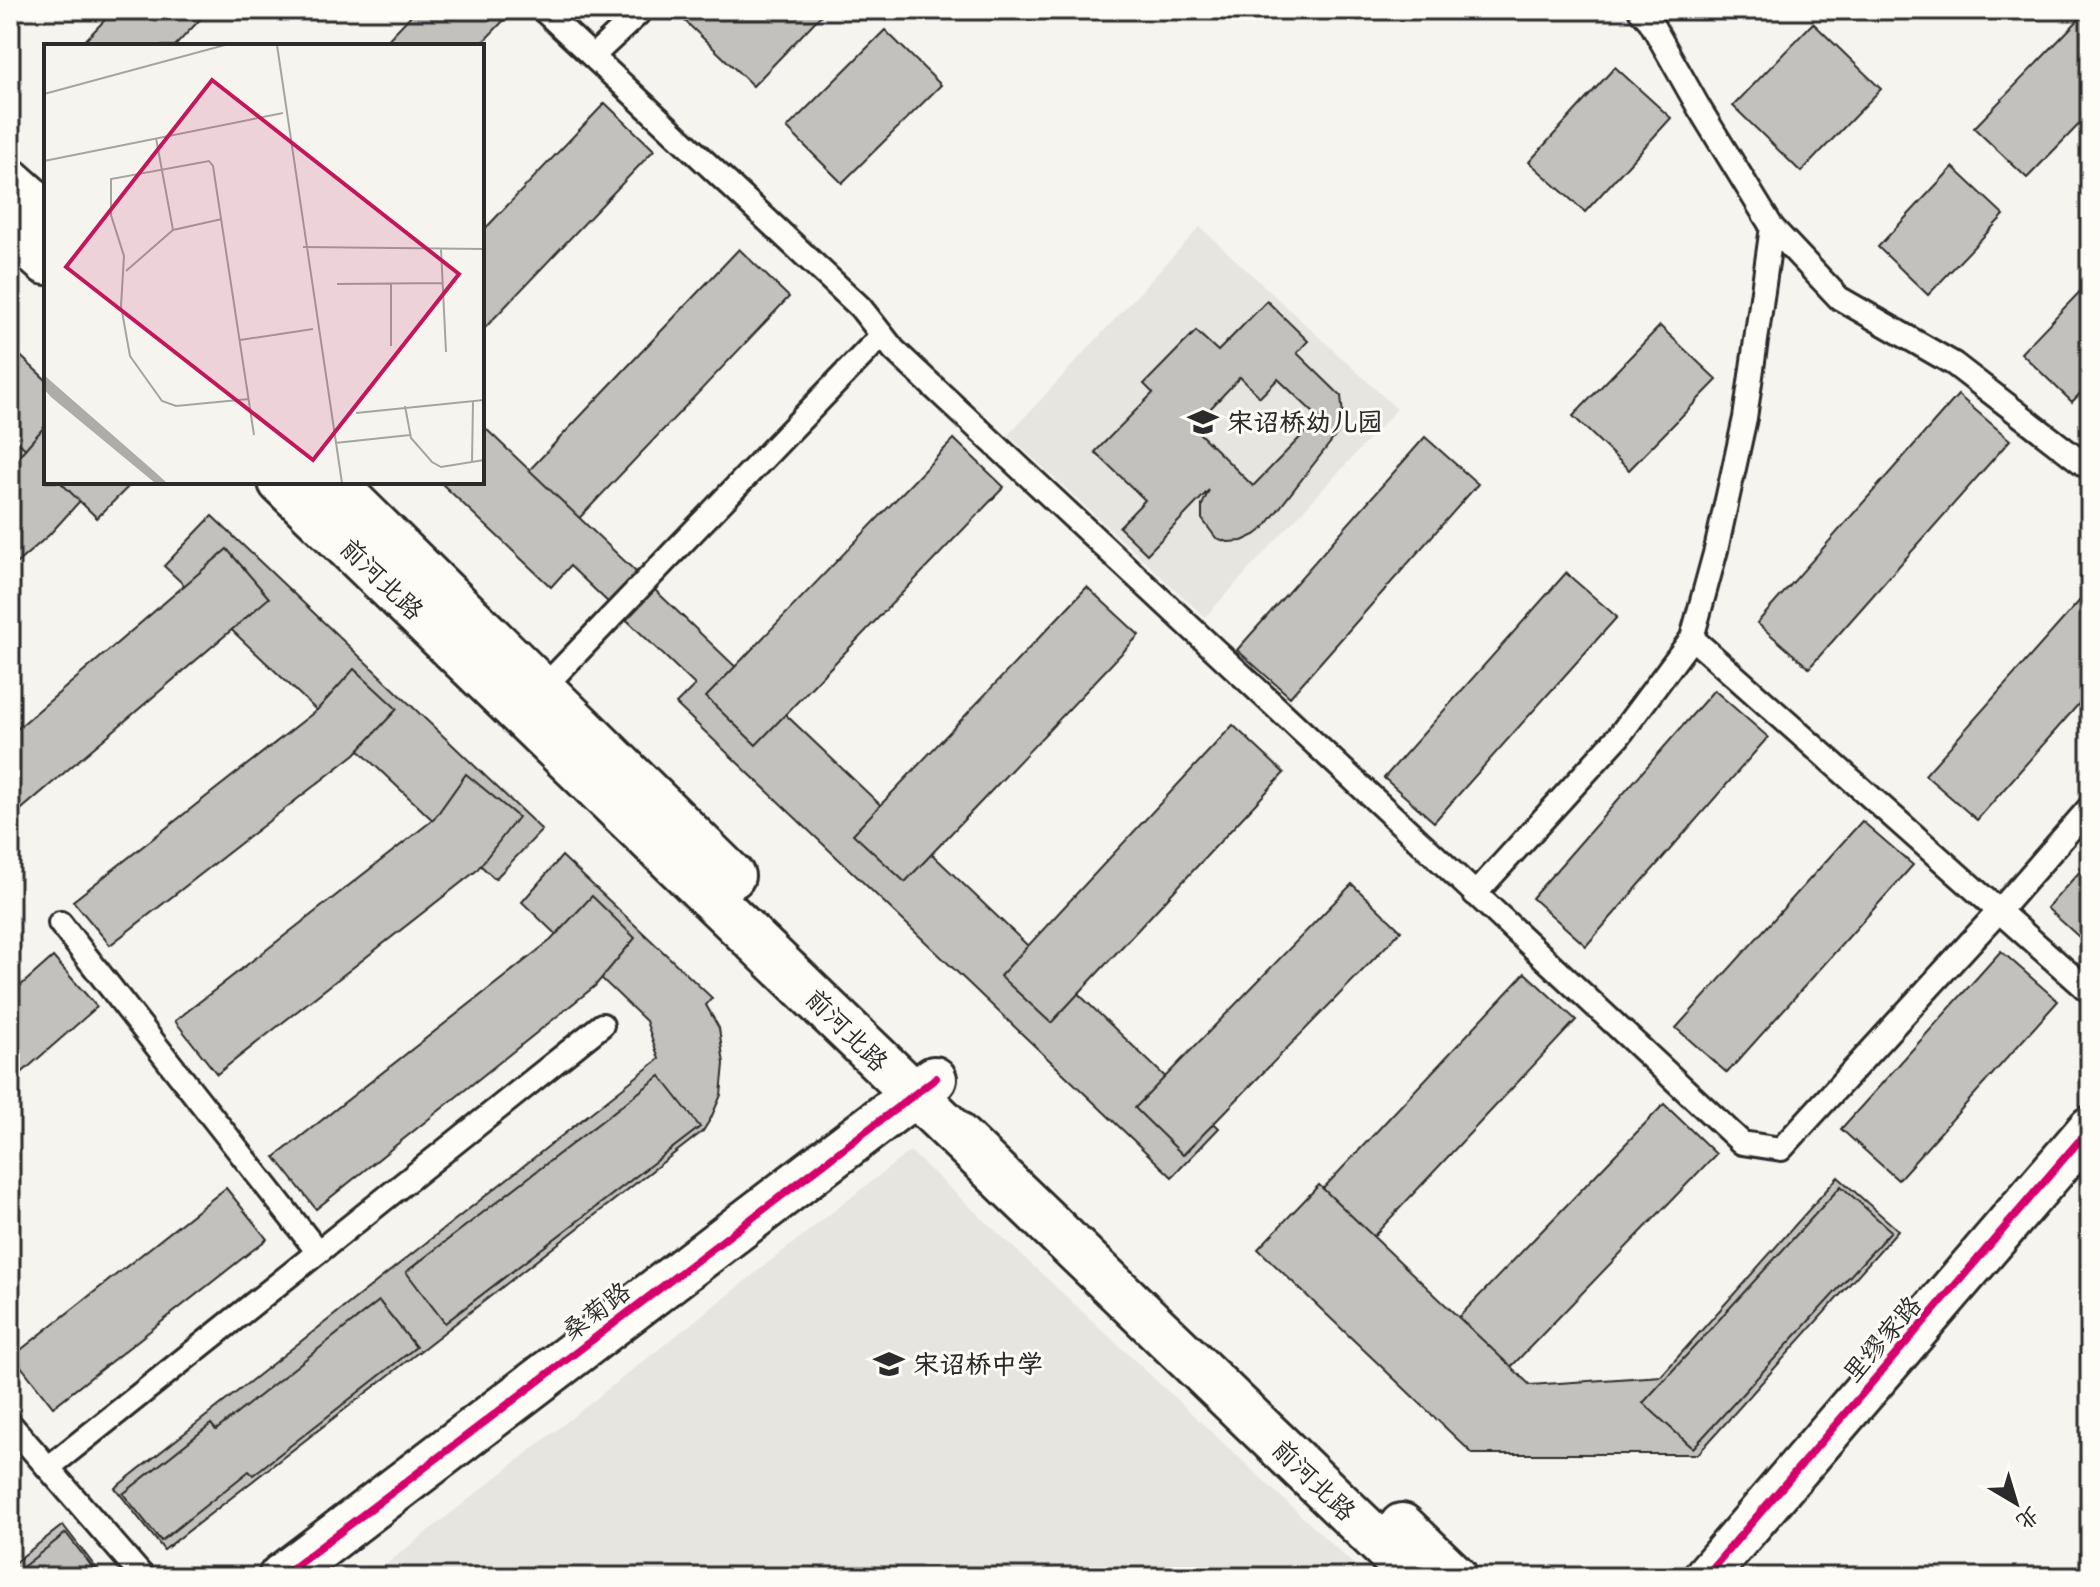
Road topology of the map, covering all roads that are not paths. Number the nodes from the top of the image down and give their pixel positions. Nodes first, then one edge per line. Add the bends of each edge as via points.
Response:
1 (543, 10) edge
2 (642, 10) edge
3 (1640, 10) edge
4 (593, 56) junction
5 (10, 181) edge
6 (44, 211) edge
7 (1772, 227) junction
8 (10, 230) edge
9 (44, 260) edge
10 (882, 335) junction
11 (2090, 469) edge
12 (283, 484) edge
13 (334, 484) edge
14 (1692, 638) junction
15 (542, 689) junction
16 (2090, 807) edge
17 (1475, 894) junction
18 (1999, 911) junction
19 (60, 923) dead end
20 (2090, 992) edge
21 (602, 1025) dead end
22 (924, 1086) junction
23 (2090, 1128) edge
24 (318, 1252) junction
25 (10, 1424) edge
26 (48, 1468) junction
27 (143, 1577) edge
28 (281, 1577) edge
29 (1415, 1577) edge
30 (1455, 1577) edge
31 (1705, 1577) edge

1 - 4 lane
2 - 4 lane
3 - 7 lane
4 - 10 lane via 860,307
5 - 6 main road
7 - 11 lane via 1839,298 1954,364
7 - 14 lane via 1745,418
8 - 9 main road
10 - 15 lane
10 - 17 lane
12 - 22 main road, 前河北路
13 - 15 main road, 前河北路
14 - 17 lane via 1619,736
14 - 18 lane
15 - 22 main road, 前河北路
16 - 18 lane
17 - 18 lane via 1742,1143 1781,1149
18 - 20 lane
19 - 24 lane
21 - 24 lane
22 - 28 main road, 桑菊路
22 - 29 main road, 前河北路
22 - 30 main road, 前河北路
23 - 31 street, 里缪家路
24 - 26 lane
25 - 26 lane
26 - 27 lane

